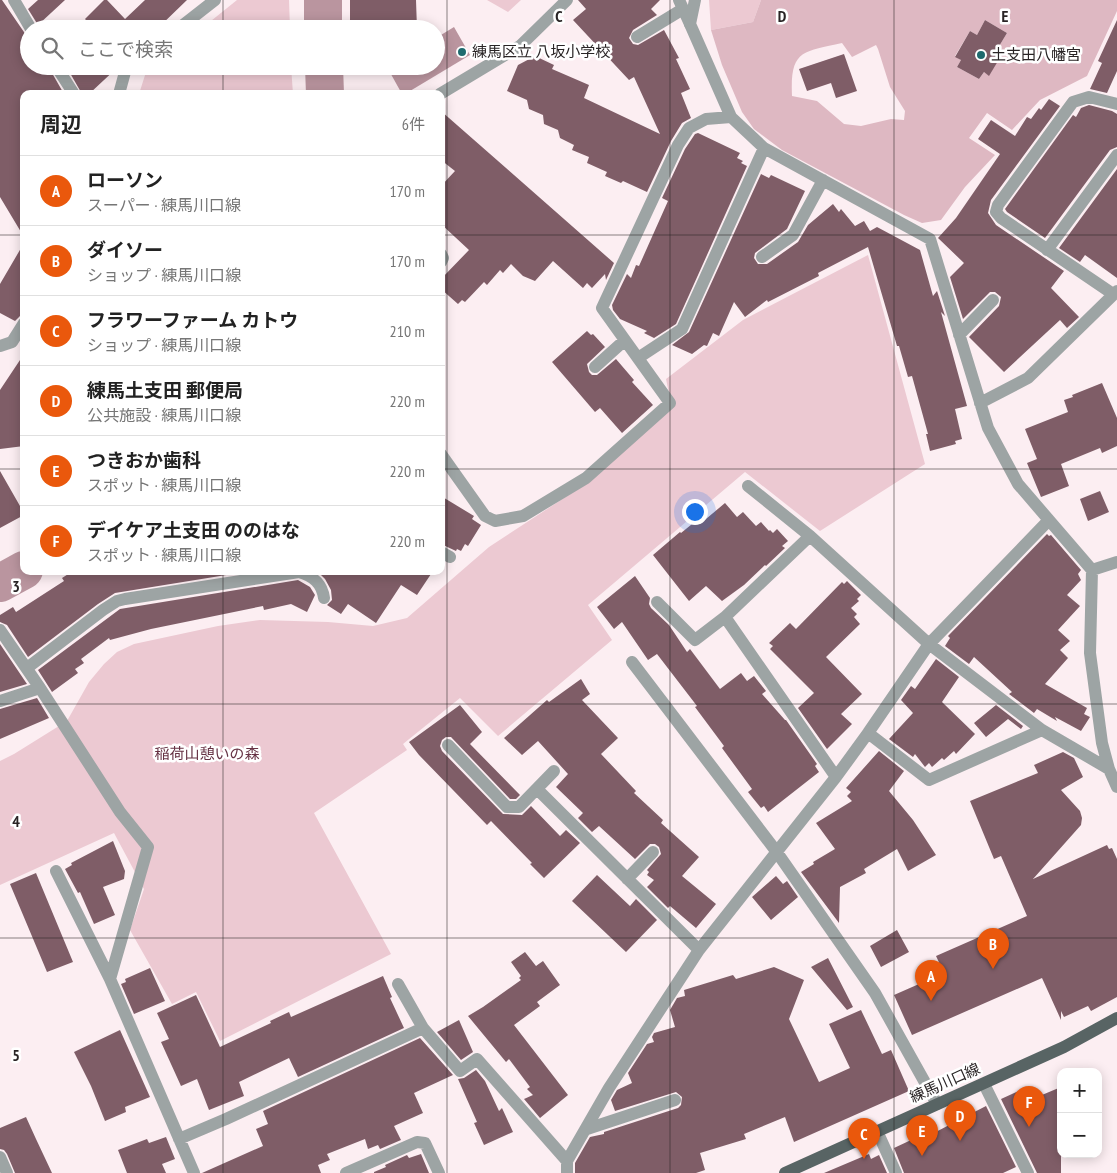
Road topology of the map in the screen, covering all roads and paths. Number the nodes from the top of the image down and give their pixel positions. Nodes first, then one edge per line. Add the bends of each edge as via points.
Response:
1 (14, 0) edge
2 (215, 0) edge
3 (567, 0) edge
4 (695, 0) edge
5 (681, 5) edge
6 (26, 20) edge
7 (189, 20) edge
8 (690, 24) junction
9 (637, 36) dead end
10 (62, 75) edge
11 (124, 75) edge
12 (71, 90) edge
13 (120, 90) edge
14 (445, 91) edge
15 (1117, 104) edge
16 (731, 117) junction
17 (764, 148) junction
18 (1117, 155) edge
19 (823, 180) junction
20 (1047, 250) junction
21 (762, 257) dead end
22 (1115, 293) edge
23 (993, 300) dead end
24 (20, 329) edge
25 (959, 335) junction
26 (625, 340) junction
27 (0, 346) edge
28 (638, 358) junction
29 (595, 367) dead end
30 (980, 403) junction
31 (445, 460) edge
32 (748, 486) dead end
33 (1048, 521) junction
34 (810, 536) junction
35 (1117, 562) edge
36 (1092, 570) junction
37 (280, 575) edge
38 (309, 575) edge
39 (324, 598) dead end
40 (657, 602) dead end
41 (725, 617) junction
42 (0, 630) edge
43 (928, 644) junction
44 (632, 662) dead end
45 (27, 668) junction
46 (40, 688) junction
47 (0, 701) edge
48 (1042, 730) junction
49 (868, 733) junction
50 (448, 745) dead end
51 (1109, 769) junction
52 (554, 771) dead end
53 (836, 777) junction
54 (1117, 787) edge
55 (537, 790) junction
56 (776, 851) junction
57 (653, 852) dead end
58 (56, 871) dead end
59 (627, 880) junction
60 (699, 950) junction
61 (110, 979) junction
62 (398, 984) dead end
63 (1117, 1018) edge
64 (424, 1028) junction
65 (984, 1084) junction
66 (675, 1100) dead end
67 (938, 1104) junction
68 (587, 1129) junction
69 (877, 1131) junction
70 (178, 1139) junction
71 (0, 1157) edge
72 (567, 1167) edge
73 (7, 1173) edge
74 (194, 1173) edge
75 (346, 1173) edge
76 (439, 1173) edge
77 (785, 1173) edge
78 (896, 1173) edge
79 (1028, 1173) edge

1 - 6 street
2 - 7 street
3 - 14 street via 520,46
4 - 8 street
5 - 8 street
5 - 9 street
8 - 16 street
10 - 12 street
11 - 13 street
15 - 20 street via 1089,97 1073,102 998,205 996,212 1001,218
16 - 17 street
16 - 26 street via 706,119 689,128 678,145 602,308
17 - 19 street
17 - 28 street via 682,329
18 - 20 street
19 - 21 street via 793,235
19 - 25 street via 930,239
20 - 22 street
22 - 30 street via 1028,378
23 - 25 street
24 - 27 street via 12,342
25 - 30 street
26 - 28 street
26 - 29 street
28 - 31 street via 670,403 586,478 523,516 495,521 485,516
30 - 33 street via 988,428 1018,484
32 - 34 street
33 - 36 street
33 - 43 street
34 - 41 street
34 - 43 street
35 - 36 street
36 - 51 street via 1090,653 1102,743
37 - 45 street via 117,601
38 - 39 street via 319,583
40 - 41 street via 695,640
41 - 53 street
42 - 45 street
43 - 48 street
43 - 49 street
44 - 56 street
45 - 46 street
46 - 47 street
46 - 61 street via 120,812 148,847
48 - 49 street via 929,780
48 - 51 street
49 - 53 street
50 - 55 street via 507,807 520,807
51 - 54 street
52 - 55 street
53 - 56 street
55 - 59 street
56 - 60 street
56 - 67 street via 875,993
57 - 59 street
58 - 61 street
59 - 60 street
60 - 68 street via 609,1088
61 - 70 street
62 - 64 street
63 - 65 main road, 練馬川口線
64 - 70 street
64 - 72 street via 460,1071 477,1059
65 - 67 main road, 練馬川口線
65 - 79 street
66 - 68 street
67 - 69 main road, 練馬川口線
68 - 72 street
69 - 77 main road, 練馬川口線
69 - 78 street
70 - 74 street
71 - 73 street
75 - 76 street via 417,1142 426,1143

